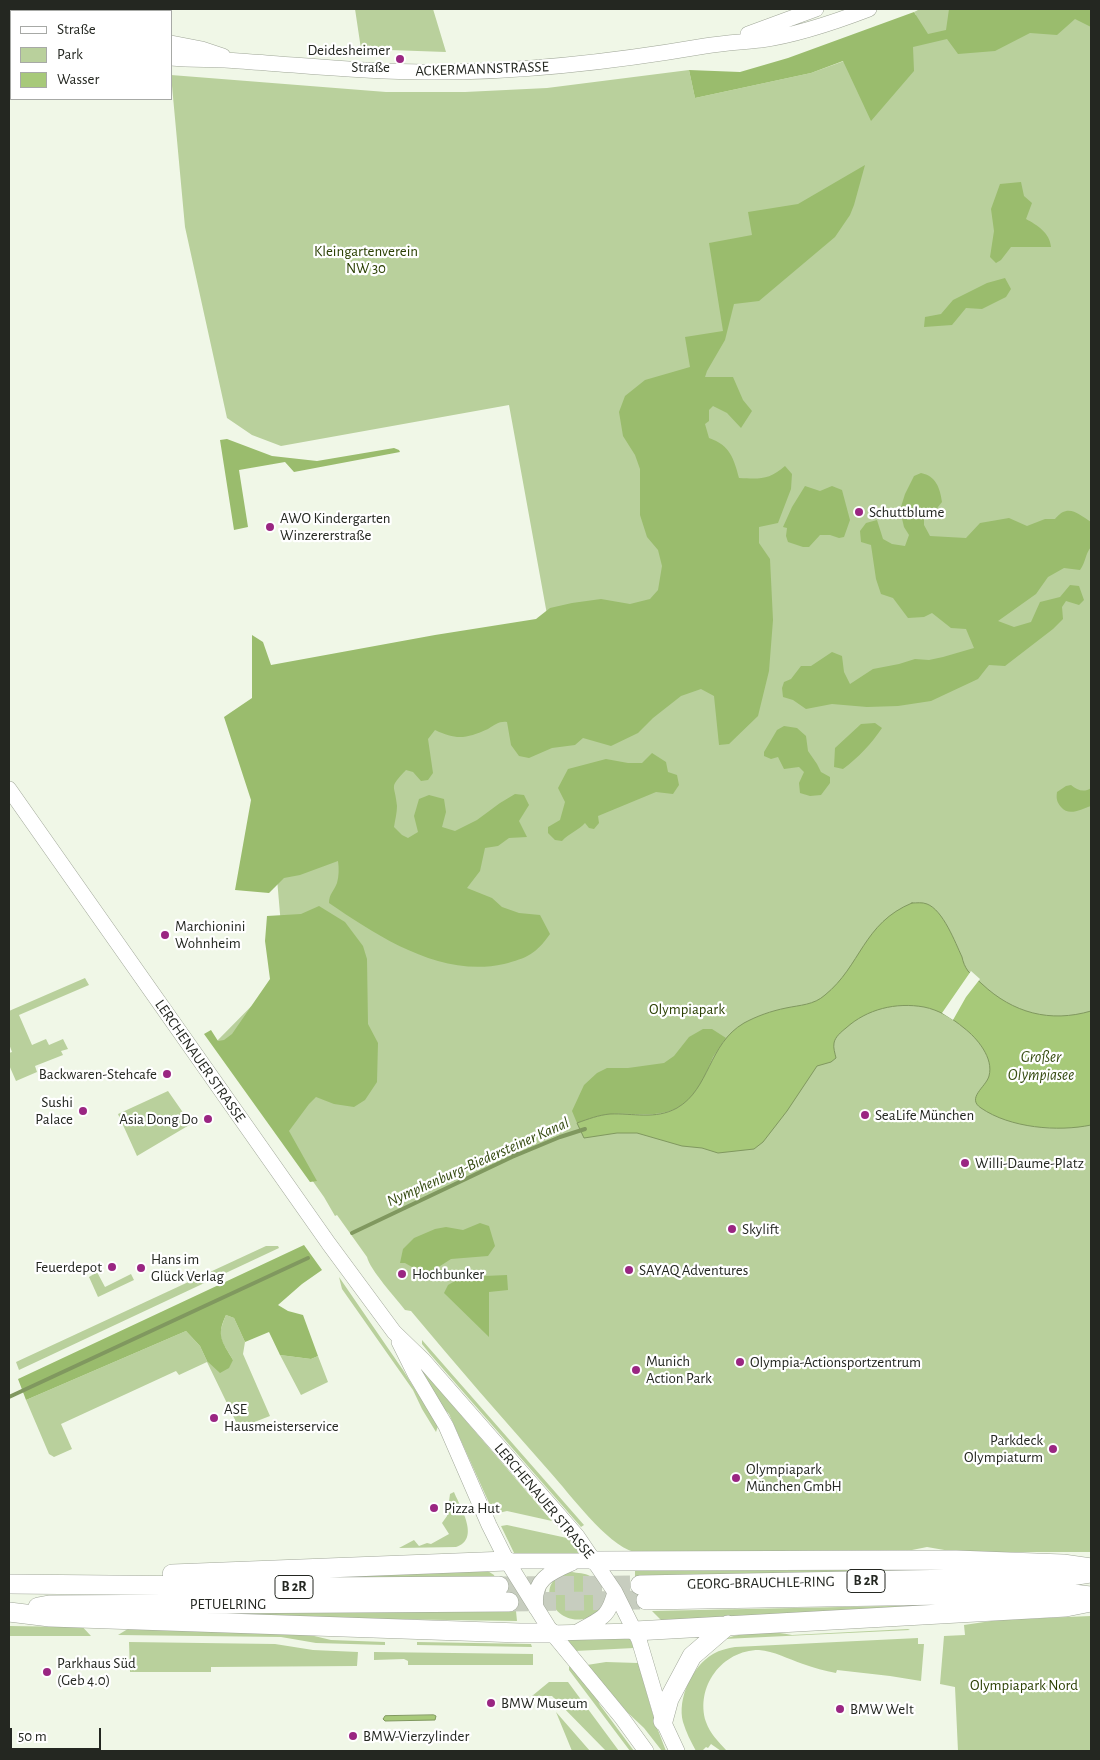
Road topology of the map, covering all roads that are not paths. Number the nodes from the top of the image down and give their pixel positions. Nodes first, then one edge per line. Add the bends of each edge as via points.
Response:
1 (816, 9) edge
2 (870, 9) edge
3 (172, 43) edge
4 (726, 43) junction
5 (172, 58) edge
6 (237, 61) junction
7 (9, 789) edge
8 (394, 1332) junction
9 (507, 1561) junction
10 (586, 1561) junction
11 (1091, 1568) edge
12 (1091, 1573) edge
13 (9, 1584) edge
14 (89, 1584) junction
15 (499, 1586) tunnel mouth
16 (614, 1592) junction
17 (1091, 1596) edge
18 (509, 1602) tunnel mouth
19 (1091, 1602) edge
20 (536, 1609) junction
21 (9, 1612) edge
22 (728, 1625) junction
23 (635, 1631) junction
24 (552, 1632) junction
25 (576, 1632) junction
26 (663, 1721) junction
27 (646, 1751) edge
28 (677, 1751) edge

1 - 4 main road, ACKERMANNSTRASSE
2 - 4 main road, ACKERMANNSTRASSE via 802,31 762,40
3 - 6 main road, ACKERMANNSTRASSE
4 - 6 main road, ACKERMANNSTRASSE via 616,60 460,72 388,72
5 - 6 main road, ACKERMANNSTRASSE
7 - 8 main road, LERCHENAUER STRASSE
8 - 9 main road, LERCHENAUER STRASSE via 446,1426
8 - 10 main road, LERCHENAUER STRASSE via 424,1361 577,1536
9 - 10 main road
9 - 14 highway via 198,1572
9 - 20 main road, LERCHENAUER STRASSE
10 - 11 highway via 956,1560
10 - 16 main road, LERCHENAUER STRASSE
10 - 20 main road via 553,1572 540,1583 534,1597
12 - 17 highway, GEORG-BRAUCHLE-RING / B 2R via 1064,1577 643,1593 1065,1593
13 - 14 highway, PETUELRING / B 2R
14 - 15 highway, PETUELRING / B 2R
16 - 23 main road, LERCHENAUER STRASSE
16 - 25 main road via 607,1613
18 - 21 highway, PETUELRING / B 2R via 49,1605
19 - 22 highway via 1046,1608
20 - 24 main road, LERCHENAUER STRASSE
21 - 24 highway via 50,1618
22 - 23 highway
22 - 26 highway via 692,1656 669,1699
23 - 25 main road
23 - 26 main road, LERCHENAUER STRASSE
24 - 25 main road
24 - 27 main road, LERCHENAUER STRASSE
26 - 28 main road, LERCHENAUER STRASSE

